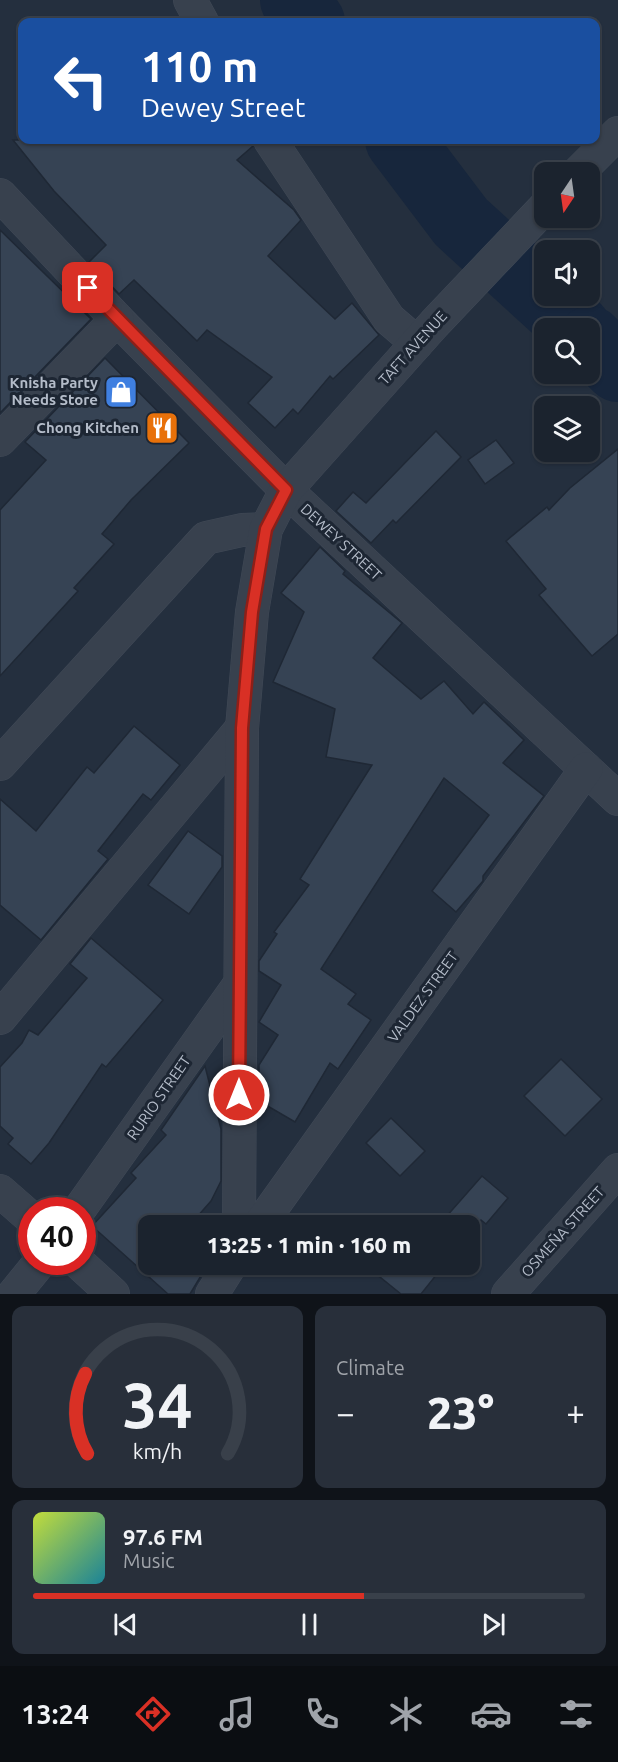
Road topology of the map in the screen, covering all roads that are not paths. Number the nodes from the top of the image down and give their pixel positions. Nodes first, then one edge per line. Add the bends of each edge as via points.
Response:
1 (190, 0) edge
2 (200, 18) edge
3 (618, 133) edge
4 (273, 144) edge
5 (589, 162) edge
6 (0, 195) edge
7 (534, 219) edge
8 (117, 319) junction
9 (425, 333) junction
10 (0, 440) edge
11 (286, 490) junction
12 (266, 529) junction
13 (242, 728) junction
14 (0, 764) edge
15 (586, 769) junction
16 (618, 800) edge
17 (239, 986) junction
18 (0, 1018) edge
19 (618, 1170) edge
20 (0, 1191) edge
21 (88, 1197) edge
22 (18, 1207) edge
23 (238, 1215) edge
24 (267, 1215) edge
25 (29, 1275) edge
26 (92, 1275) edge
27 (224, 1275) edge
28 (238, 1275) edge
29 (14, 1294) edge
30 (113, 1294) edge
31 (212, 1294) edge
32 (239, 1294) edge
33 (508, 1294) edge

1 - 2 street
3 - 5 street
4 - 9 street via 389,319
6 - 8 street, DEWEY STREET
7 - 9 street, TAFT AVENUE
8 - 10 street
8 - 11 street, DEWEY STREET
9 - 11 street, TAFT AVENUE
11 - 12 street, TAFT AVENUE
11 - 15 street, DEWEY STREET
12 - 13 street, TAFT AVENUE via 252,612
12 - 14 street via 206,538
13 - 17 street, TAFT AVENUE
13 - 18 street
15 - 16 street, DEWEY STREET
15 - 24 street, VALDEZ STREET
17 - 21 street, RURIO STREET
17 - 23 street, TAFT AVENUE
19 - 33 street, OSMEÑA STREET
20 - 22 street
25 - 29 street
26 - 30 street
27 - 31 street
28 - 32 street

